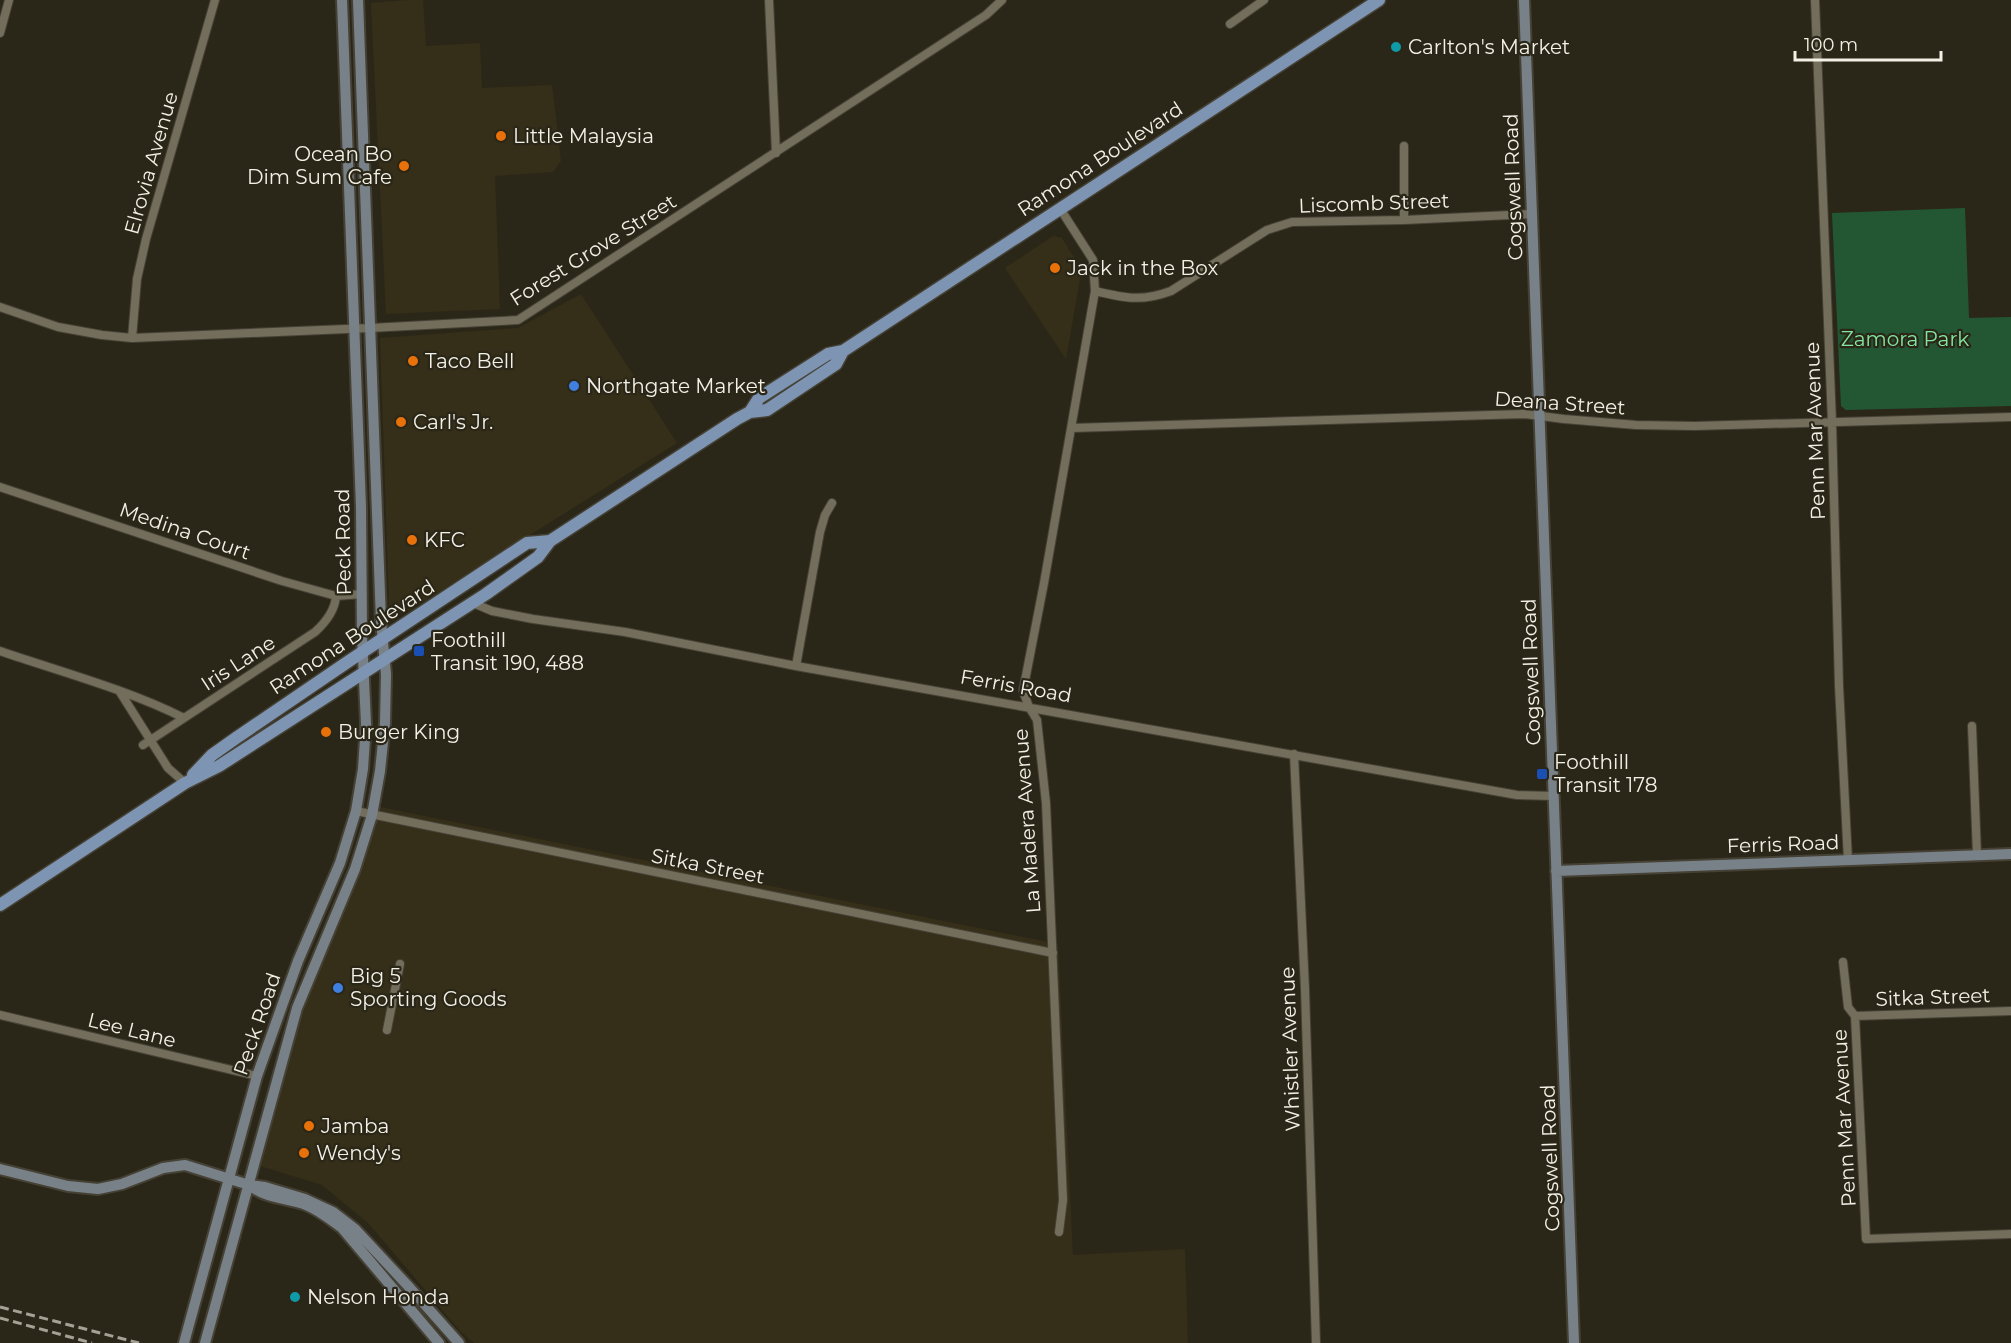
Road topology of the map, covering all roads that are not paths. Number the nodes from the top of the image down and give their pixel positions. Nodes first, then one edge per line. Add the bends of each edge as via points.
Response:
1 (9, 0) edge
2 (214, 0) edge
3 (342, 0) edge
4 (358, 0) edge
5 (769, 0) edge
6 (1002, 0) edge
7 (1264, 0) edge
8 (1379, 0) edge
9 (1524, 0) edge
10 (1815, 0) edge
11 (1230, 24) dead end
12 (0, 33) edge
13 (1404, 146) dead end
14 (364, 149) junction
15 (347, 150) junction
16 (776, 153) junction
17 (1061, 210) junction
18 (1532, 214) junction
19 (1404, 220) junction
20 (1095, 291) junction
21 (0, 307) edge
22 (370, 328) junction
23 (354, 329) junction
24 (132, 338) junction
25 (1540, 415) junction
26 (2011, 417) edge
27 (1832, 422) junction
28 (1072, 428) junction
29 (0, 487) edge
30 (361, 493) junction
31 (377, 493) junction
32 (832, 503) dead end
33 (550, 541) junction
34 (362, 594) junction
35 (336, 596) junction
36 (473, 603) junction
37 (382, 639) junction
38 (0, 651) edge
39 (363, 653) junction
40 (385, 660) junction
41 (796, 666) junction
42 (364, 673) junction
43 (120, 691) junction
44 (1029, 707) junction
45 (184, 718) junction
46 (1972, 726) dead end
47 (146, 742) junction
48 (1294, 754) junction
49 (185, 783) junction
50 (1554, 796) junction
51 (356, 811) junction
52 (372, 815) junction
53 (2011, 854) edge
54 (1977, 855) junction
55 (1848, 860) junction
56 (1556, 871) junction
57 (0, 905) edge
58 (1053, 953) junction
59 (1843, 962) dead end
60 (400, 964) dead end
61 (2011, 1011) edge
62 (0, 1015) edge
63 (1855, 1016) junction
64 (387, 1030) dead end
65 (257, 1076) junction
66 (0, 1169) edge
67 (228, 1178) junction
68 (249, 1185) junction
69 (1059, 1232) dead end
70 (2011, 1234) edge
71 (184, 1343) edge
72 (205, 1343) edge
73 (439, 1343) edge
74 (459, 1343) edge
75 (1316, 1343) edge
76 (1574, 1343) edge

1 - 12 street
2 - 24 street, Elrovia Avenue via 136,279
3 - 15 main road, Peck Road
4 - 14 main road, Peck Road
5 - 16 street
6 - 16 street, Forest Grove Street via 986,15
7 - 11 street
8 - 17 main road, Ramona Boulevard
9 - 18 main road, Cogswell Road
10 - 27 street, Penn Mar Avenue
13 - 19 street
14 - 15 main road
14 - 22 main road, Peck Road
15 - 23 main road, Peck Road
16 - 22 street, Forest Grove Street via 518,320
17 - 20 street, La Madera Avenue via 1093,260
17 - 33 main road, Ramona Boulevard via 843,351 828,354 759,398 750,412
18 - 19 street, Liscomb Street
18 - 25 main road, Cogswell Road
19 - 20 street, Liscomb Street via 1292,222 1267,230 1156,297 1124,298
20 - 28 street, La Madera Avenue
21 - 24 street, Forest Grove Street via 58,327
22 - 23 street, Forest Grove Street
22 - 31 main road, Peck Road
23 - 24 street, Forest Grove Street
23 - 30 main road, Peck Road
25 - 27 street, Deana Street via 1658,425
25 - 28 street, Deana Street
25 - 50 main road, Cogswell Road
26 - 27 street, Deana Street
27 - 55 street, Penn Mar Avenue
28 - 44 street, La Madera Avenue via 1023,690
29 - 35 street, Medina Court
30 - 31 main road
30 - 34 main road, Peck Road
31 - 37 main road, Peck Road
32 - 41 street via 820,532
33 - 36 main road, Ramona Boulevard via 538,557
33 - 37 main road, Ramona Boulevard via 527,543
34 - 35 street, Medina Court
34 - 39 main road, Peck Road
35 - 45 street, Iris Lane via 331,615 315,632
36 - 40 main road, Ramona Boulevard
36 - 41 street, Ferris Road via 492,611 625,632
37 - 39 main road, Ramona Boulevard
37 - 40 main road, Peck Road
38 - 43 street
39 - 42 main road, Peck Road
39 - 49 main road, Ramona Boulevard via 212,755
40 - 42 main road, Ramona Boulevard
40 - 52 main road, Peck Road via 385,723
41 - 44 street, Ferris Road
42 - 49 main road, Ramona Boulevard via 219,766
42 - 51 main road, Peck Road via 366,724
43 - 45 street
43 - 47 street
44 - 48 street, Ferris Road
44 - 58 street, La Madera Avenue via 1037,720 1046,802
45 - 47 street, Iris Lane
46 - 54 street
47 - 49 street
48 - 50 street, Ferris Road via 1517,795
48 - 75 street, Whistler Avenue
49 - 57 main road, Ramona Boulevard
50 - 56 main road, Cogswell Road
51 - 52 street, Sitka Street
51 - 65 main road, Peck Road via 340,863 294,970
52 - 58 street, Sitka Street
52 - 68 main road, Peck Road via 355,869 297,1008
53 - 54 main road, Ferris Road
54 - 55 main road, Ferris Road
55 - 56 main road, Ferris Road
56 - 76 main road, Cogswell Road
58 - 69 street, La Madera Avenue via 1063,1200
59 - 63 street, Penn Mar Avenue via 1848,1007
60 - 64 street
61 - 63 street, Sitka Street
62 - 65 street, Lee Lane
63 - 70 street, Penn Mar Avenue via 1866,1239
65 - 67 main road, Peck Road
66 - 67 main road via 68,1186 98,1189 185,1165
67 - 68 main road
67 - 71 main road, Peck Road
68 - 72 main road, Peck Road
68 - 73 main road via 260,1193 306,1205 342,1228
68 - 74 main road via 265,1186 333,1212 355,1229

